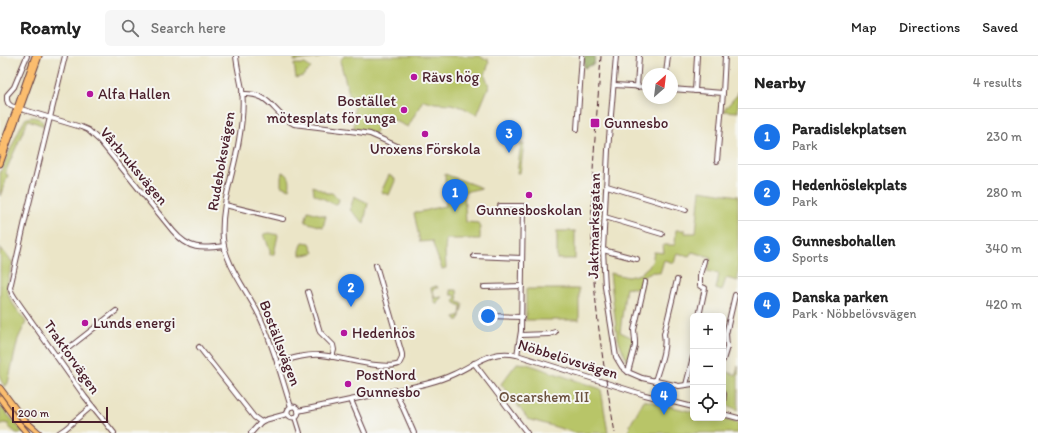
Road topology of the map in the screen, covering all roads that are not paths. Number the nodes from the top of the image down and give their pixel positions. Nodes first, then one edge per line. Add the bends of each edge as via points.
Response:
1 (27, 56) edge
2 (35, 56) edge
3 (39, 56) edge
4 (65, 56) edge
5 (236, 56) edge
6 (582, 56) edge
7 (616, 56) edge
8 (639, 56) edge
9 (668, 56) edge
10 (697, 56) edge
11 (726, 56) edge
12 (667, 68) edge
13 (614, 85) junction
14 (637, 87) junction
15 (642, 87) edge
16 (678, 90) edge
17 (694, 91) junction
18 (723, 93) junction
19 (242, 94) junction
20 (18, 109) junction
21 (50, 118) junction
22 (577, 129) dead end
23 (397, 146) dead end
24 (0, 152) edge
25 (717, 161) dead end
26 (0, 164) edge
27 (607, 186) junction
28 (225, 205) junction
29 (500, 206) dead end
30 (686, 210) dead end
31 (605, 217) junction
32 (283, 219) dead end
33 (662, 234) dead end
34 (224, 246) junction
35 (603, 250) junction
36 (474, 256) dead end
37 (522, 258) junction
38 (637, 259) dead end
39 (704, 261) dead end
40 (376, 265) dead end
41 (677, 280) dead end
42 (645, 282) dead end
43 (522, 286) junction
44 (484, 287) dead end
45 (308, 292) dead end
46 (735, 295) dead end
47 (116, 311) dead end
48 (700, 313) edge
49 (490, 316) dead end
50 (522, 317) junction
51 (555, 332) dead end
52 (521, 335) junction
53 (199, 347) dead end
54 (726, 349) edge
55 (517, 355) junction
56 (58, 357) junction
57 (332, 357) junction
58 (277, 363) junction
59 (474, 363) junction
60 (690, 369) edge
61 (628, 372) junction
62 (655, 381) junction
63 (0, 383) edge
64 (690, 384) edge
65 (686, 385) junction
66 (0, 388) edge
67 (395, 390) junction
68 (0, 398) edge
69 (351, 400) junction
70 (12, 404) junction
71 (92, 406) junction
72 (690, 406) edge
73 (291, 407) junction
74 (298, 411) junction
75 (287, 414) junction
76 (726, 415) edge
77 (295, 417) junction
78 (738, 418) edge
79 (261, 422) junction
80 (73, 423) junction
81 (27, 433) edge
82 (39, 433) edge
83 (59, 433) edge
84 (64, 433) edge
85 (114, 433) edge
86 (251, 433) edge
87 (300, 433) edge
88 (365, 433) edge
89 (414, 433) edge
90 (528, 433) edge

1 - 20 street via 14,87 7,95 8,103
2 - 20 main road
3 - 20 main road
4 - 21 street
5 - 19 street, Rudeboksvägen
6 - 22 street
7 - 13 street, Jaktmarksgatan
8 - 14 street
9 - 12 street
10 - 17 street
11 - 18 street
13 - 14 street
13 - 27 street, Jaktmarksgatan
14 - 15 street
16 - 17 street
17 - 18 street
18 - 25 street
19 - 23 street via 253,94 267,100 294,124 370,134
19 - 28 street, Rudeboksvägen via 239,142
20 - 21 street, Vårbruksvägen
20 - 24 main road
20 - 26 main road
21 - 34 street, Vårbruksvägen via 81,127 95,135 184,242 200,248
21 - 56 street, Traktorvägen via 10,288
27 - 30 street
27 - 31 street, Jaktmarksgatan
28 - 32 street
28 - 34 street, Rudeboksvägen via 222,231
29 - 37 street via 523,206
31 - 33 street
31 - 35 street, Jaktmarksgatan
34 - 58 street, Boställsvägen via 234,271 259,316
35 - 38 street
35 - 61 street, Jaktmarksgatan via 605,287 616,357
36 - 37 street
37 - 43 street
39 - 48 street via 700,286 705,288
40 - 57 street via 401,349 401,361 394,366 359,363
41 - 62 street via 664,334 666,340
42 - 61 street via 634,330 635,346
43 - 44 street
43 - 50 street
45 - 57 street via 320,332 333,345
46 - 54 street via 726,334
47 - 56 street
49 - 50 street
50 - 52 street
51 - 52 street
52 - 55 street
53 - 79 street via 251,415
55 - 59 street, Nöbbelövsvägen via 494,355
55 - 72 street, Nöbbelövsvägen
56 - 71 street, Traktorvägen
57 - 58 street via 302,356
58 - 73 street, Boställsvägen
59 - 67 street, Nöbbelövsvägen via 447,377
59 - 90 street
60 - 65 street
61 - 62 street
62 - 65 street
63 - 70 main road
64 - 65 street
66 - 70 main road
67 - 69 street, Nöbbelövsvägen
67 - 89 street
68 - 81 main road
69 - 74 street, Nöbbelövsvägen
69 - 88 street
70 - 82 main road via 24,420
71 - 80 street
71 - 85 street, Traktorvägen
73 - 74 street, Boställsvägen via 296,407
73 - 75 street, Boställsvägen
74 - 77 street
75 - 77 street
75 - 79 street
76 - 78 street
77 - 87 street
79 - 86 street
80 - 83 street
80 - 84 street

